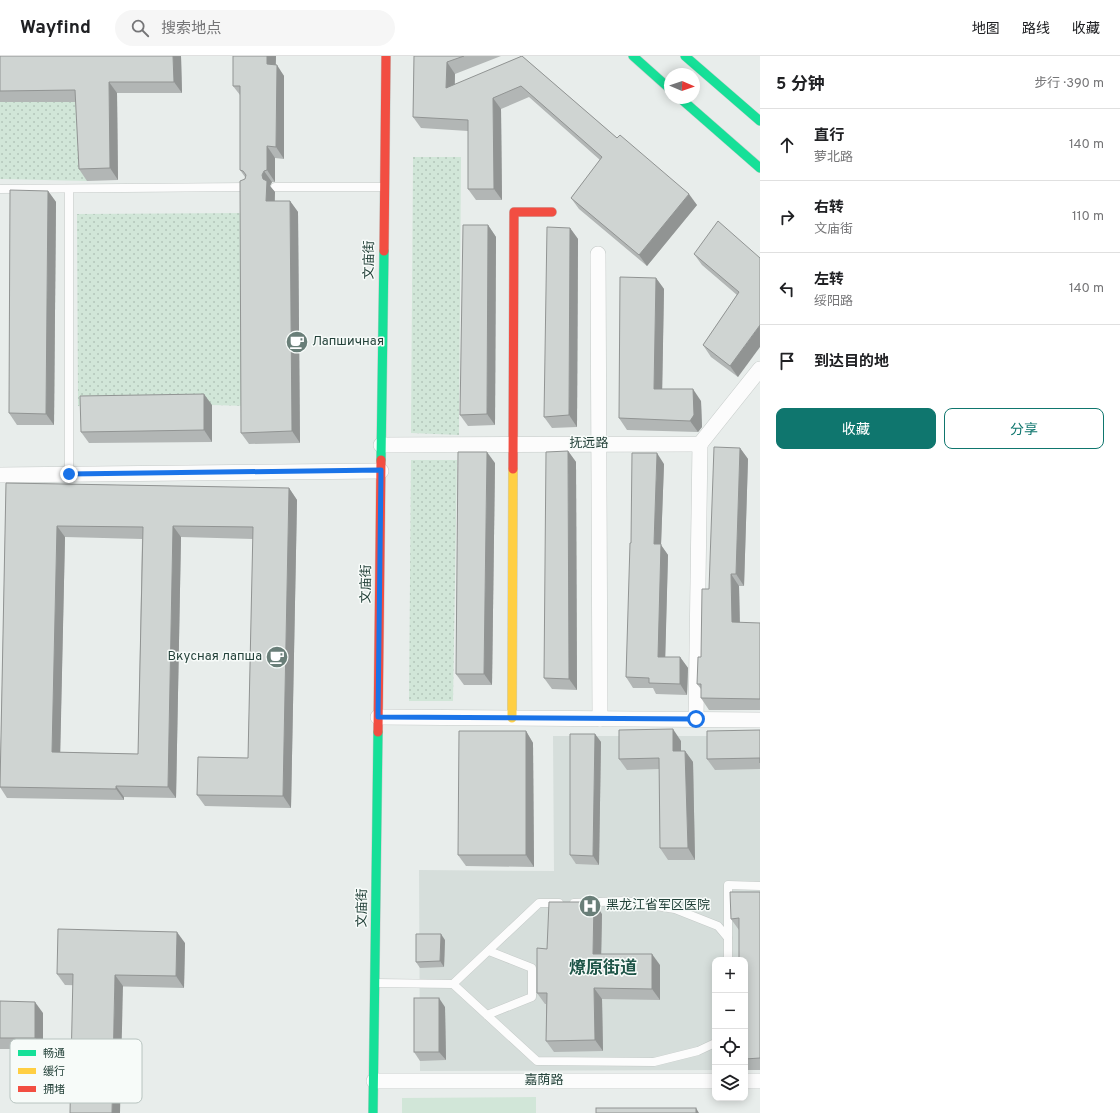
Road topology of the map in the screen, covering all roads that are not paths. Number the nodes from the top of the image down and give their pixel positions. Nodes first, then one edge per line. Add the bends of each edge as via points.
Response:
1 (386, 56) edge
2 (633, 56) edge
3 (685, 56) edge
4 (664, 84) edge
5 (687, 104) edge
6 (760, 121) edge
7 (760, 168) edge
8 (248, 187) edge
9 (275, 187) dead end
10 (384, 187) junction
11 (69, 189) junction
12 (0, 190) edge
13 (552, 212) dead end
14 (598, 254) dead end
15 (760, 369) edge
16 (514, 444) junction
17 (599, 444) junction
18 (700, 444) junction
19 (381, 445) junction
20 (381, 470) junction
21 (69, 474) junction
22 (0, 475) edge
23 (378, 717) junction
24 (512, 718) junction
25 (600, 719) junction
26 (696, 719) junction
27 (760, 720) edge
28 (760, 886) edge
29 (728, 938) junction
30 (488, 951) junction
31 (728, 957) edge
32 (375, 983) junction
33 (454, 984) junction
34 (486, 1014) junction
35 (712, 1044) edge
36 (374, 1081) junction
37 (712, 1081) edge
38 (748, 1081) edge
39 (760, 1081) edge
40 (373, 1113) edge

1 - 10 main road, 文庙街
2 - 4 main road
3 - 6 main road
5 - 7 main road
8 - 11 lane
9 - 10 lane
10 - 19 main road, 文庙街
11 - 12 lane
11 - 21 lane
13 - 16 main road via 514,212
14 - 17 street
15 - 18 street
16 - 17 street, 抚远路
16 - 19 street, 抚远路
16 - 24 main road
17 - 18 street, 抚远路
17 - 25 street
18 - 26 street
19 - 20 main road, 文庙街
20 - 21 street
20 - 23 main road, 文庙街
21 - 22 street
23 - 24 street
23 - 32 main road, 文庙街
24 - 25 street
25 - 26 street
26 - 27 street
28 - 29 lane via 728,886
29 - 30 lane via 718,926 675,909 625,901 540,903
29 - 31 lane
30 - 33 lane
30 - 34 lane via 532,968 532,997
32 - 33 lane
32 - 36 main road, 文庙街
33 - 34 lane
34 - 35 lane via 537,1061 654,1062
36 - 37 street, 嘉荫路
36 - 40 main road, 文庙街
38 - 39 street

